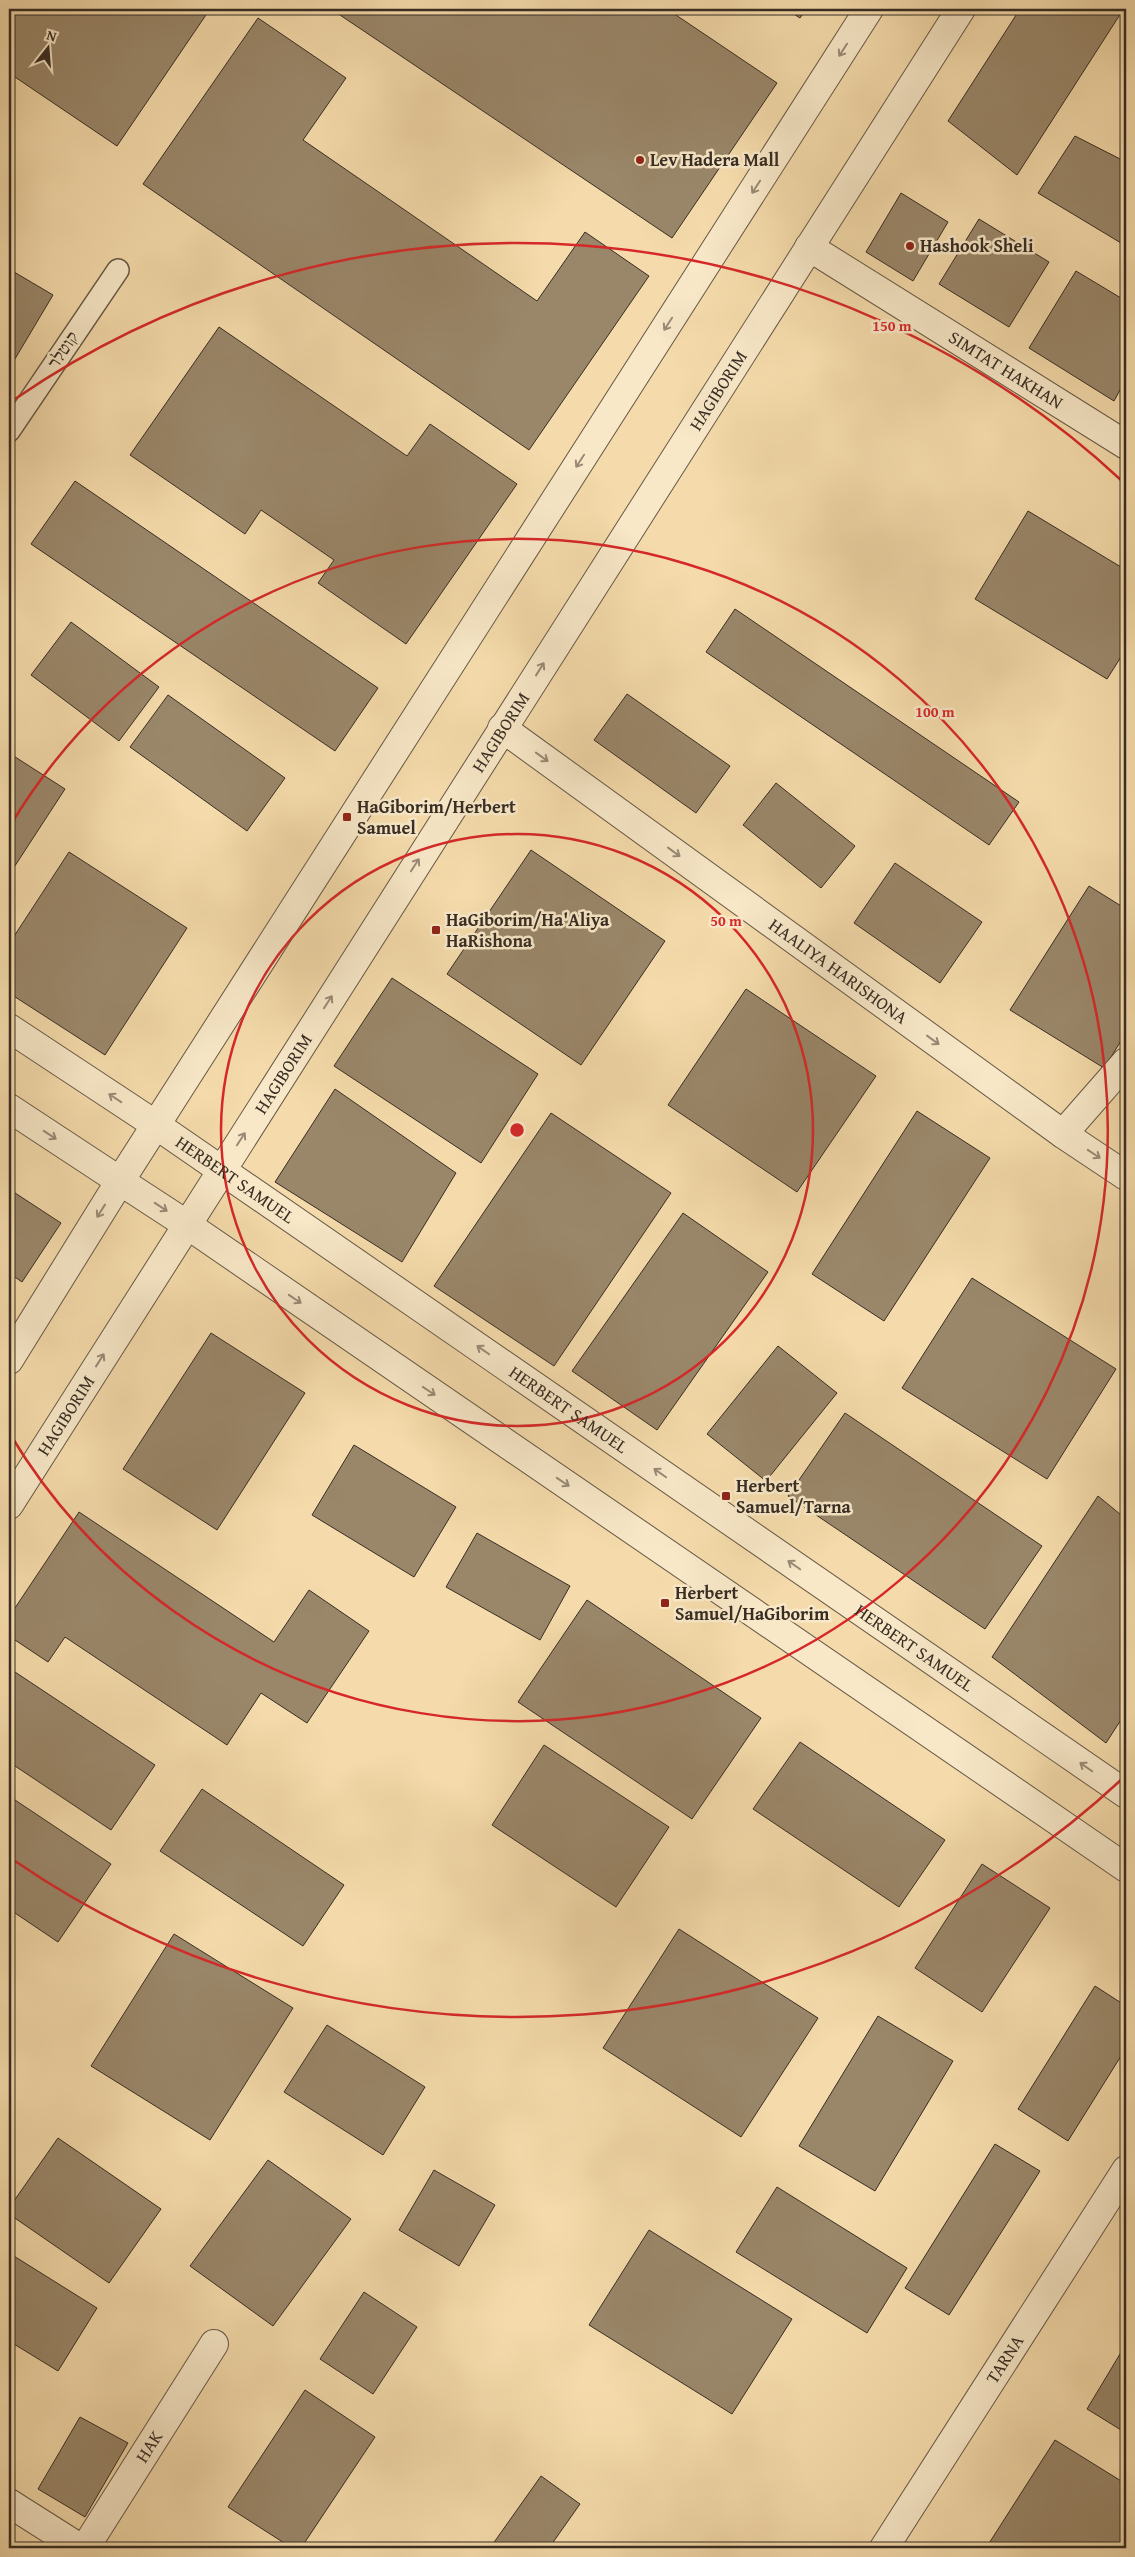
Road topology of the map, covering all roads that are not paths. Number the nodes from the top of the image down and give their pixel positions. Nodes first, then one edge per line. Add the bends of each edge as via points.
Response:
1 (869, 9) edge
2 (961, 9) edge
3 (809, 247) junction
4 (118, 270) dead end
5 (9, 430) edge
6 (1126, 445) edge
7 (502, 728) junction
8 (9, 1028) edge
9 (1126, 1062) edge
10 (9, 1108) edge
11 (156, 1125) junction
12 (1063, 1134) junction
13 (221, 1169) junction
14 (1126, 1176) edge
15 (120, 1181) junction
16 (186, 1224) junction
17 (9, 1360) edge
18 (9, 1506) edge
19 (1126, 1794) edge
20 (1126, 1868) edge
21 (1126, 2170) edge
22 (214, 2344) dead end
23 (9, 2503) edge
24 (80, 2548) edge
25 (85, 2548) edge
26 (884, 2548) edge

1 -> 11 street
2 - 3 street, HAGIBORIM
3 - 6 street, SIMTAT HAKHAN
7 -> 3 street, HAGIBORIM
4 - 5 lane, קוטלר
7 -> 12 street, HAALIYA HARISHONA
13 -> 7 street, HAGIBORIM
11 -> 8 street, HERBERT SAMUEL
9 - 12 street
10 -> 15 street
11 - 13 street, HERBERT SAMUEL
11 - 15 street
12 -> 14 street, HAALIYA HARISHONA
13 - 16 street, HAGIBORIM
19 -> 13 street, HERBERT SAMUEL
15 -> 16 street
15 -> 17 street
18 -> 16 street, HAGIBORIM
16 -> 20 street
21 - 26 street, TARNA
22 - 25 street, HAK
23 - 24 street

